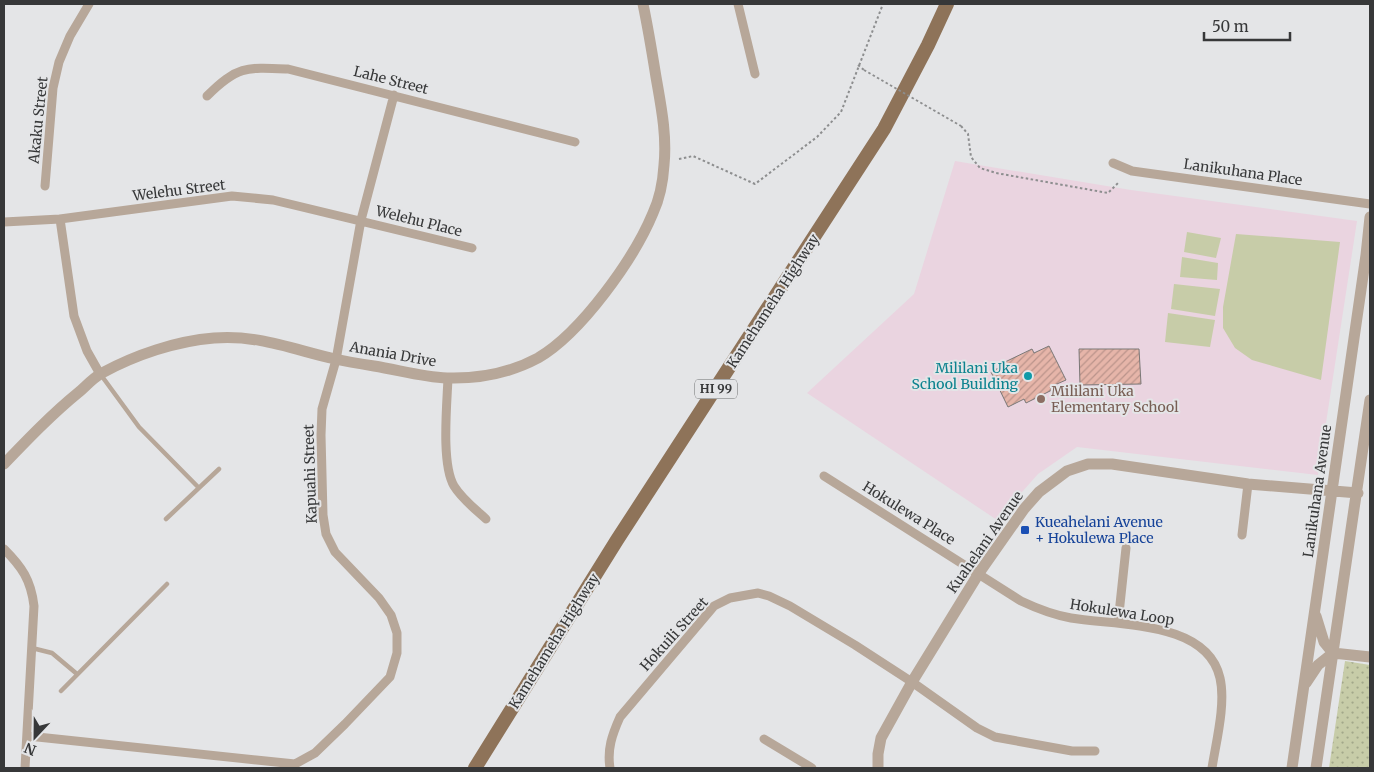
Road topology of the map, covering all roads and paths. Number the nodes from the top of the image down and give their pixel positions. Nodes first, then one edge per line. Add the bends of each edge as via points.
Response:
1 (89, 4) edge
2 (643, 4) edge
3 (738, 4) edge
4 (883, 4) edge
5 (947, 4) edge
6 (858, 65) junction
7 (755, 74) dead end
8 (394, 95) junction
9 (207, 96) dead end
10 (574, 142) dead end
11 (678, 158) dead end
12 (1113, 163) dead end
13 (1118, 183) dead end
14 (44, 186) dead end
15 (1370, 204) edge
16 (1370, 217) edge
17 (60, 219) junction
18 (360, 220) junction
19 (4, 222) edge
20 (472, 248) dead end
21 (336, 360) junction
22 (100, 374) junction
23 (448, 378) junction
24 (1370, 400) edge
25 (4, 464) edge
26 (219, 469) dead end
27 (824, 476) dead end
28 (1248, 484) junction
29 (199, 488) junction
30 (1333, 491) junction
31 (1358, 493) junction
32 (166, 519) dead end
33 (486, 519) dead end
34 (1242, 536) dead end
35 (1126, 548) dead end
36 (4, 549) edge
37 (979, 573) junction
38 (168, 584) dead end
39 (1314, 612) junction
40 (1118, 623) junction
41 (32, 648) junction
42 (1333, 653) junction
43 (1370, 657) edge
44 (77, 674) junction
45 (912, 682) junction
46 (1304, 687) junction
47 (61, 691) dead end
48 (28, 736) junction
49 (764, 739) dead end
50 (1095, 751) dead end
51 (295, 766) edge
52 (25, 768) edge
53 (475, 768) edge
54 (610, 768) edge
55 (812, 768) edge
56 (878, 768) edge
57 (1212, 768) edge
58 (1292, 768) edge
59 (1316, 768) edge

1 - 14 street, Akaku Street via 59,62 53,88
2 - 23 street, Anania Drive via 665,127 662,186 654,213 613,281 582,322 538,358 487,376
3 - 7 street
4 - 6 path
5 - 53 main road, Kamehameha Highway / HI 99 via 884,129 616,540
6 - 11 path via 841,112 817,137 755,184 693,156
6 - 13 path, bridge via 961,126 968,134 971,157 980,168 1108,193
8 - 9 street, Lahe Street via 288,69 266,68 244,69 224,79
8 - 10 street, Lahe Street
8 - 18 street, Kapuahi Street
12 - 15 street, Lanikuhana Place via 1132,171
16 - 30 street, Lanikuhana Avenue
17 - 18 street, Welehu Street via 232,196 273,200
17 - 19 street, Welehu Street
17 - 22 street via 74,316
18 - 20 street, Welehu Place
18 - 21 street, Kapuahi Street
21 - 22 street, Anania Drive via 263,340 215,338 166,347
21 - 23 street, Anania Drive via 406,374
21 - 51 street, Kapuahi Street via 322,409 326,534 335,552 391,614 397,653 390,677 315,753
22 - 25 street, Anania Drive via 60,408
22 - 29 lane via 139,427
23 - 33 street via 446,440 453,484
24 - 31 street
26 - 29 lane
27 - 37 street, Hokulewa Place
28 - 30 street, Kuahelani Avenue
28 - 34 street
28 - 37 street, Kuahelani Avenue via 1112,464 1088,464 1067,470 1039,492 1024,509
29 - 32 lane
30 - 31 street, Kuahelani Avenue
30 - 39 street, Lanikuhana Avenue
31 - 42 street
35 - 40 street
36 - 41 street via 24,572 32,590
37 - 40 street, Hokulewa Loop via 1021,601 1046,612
37 - 45 street, Kuahelani Avenue
38 - 44 lane
39 - 42 street via 1324,642
39 - 46 street, Lanikuhana Avenue
40 - 57 street, Hokulewa Loop via 1186,637 1200,646 1213,663 1220,678 1221,701
41 - 44 lane via 52,654
41 - 48 street
42 - 43 street
42 - 46 street via 1318,665
42 - 59 street
44 - 47 lane
45 - 50 street, Hokuili Street via 995,737 1072,751
45 - 54 street, Hokuili Street via 856,645 769,596 758,593 730,598 714,606 620,717 610,739
45 - 56 street, Kuahelani Avenue via 881,738
46 - 58 street, Lanikuhana Avenue
48 - 51 street, Kapuahi Street
48 - 52 street
49 - 55 street

